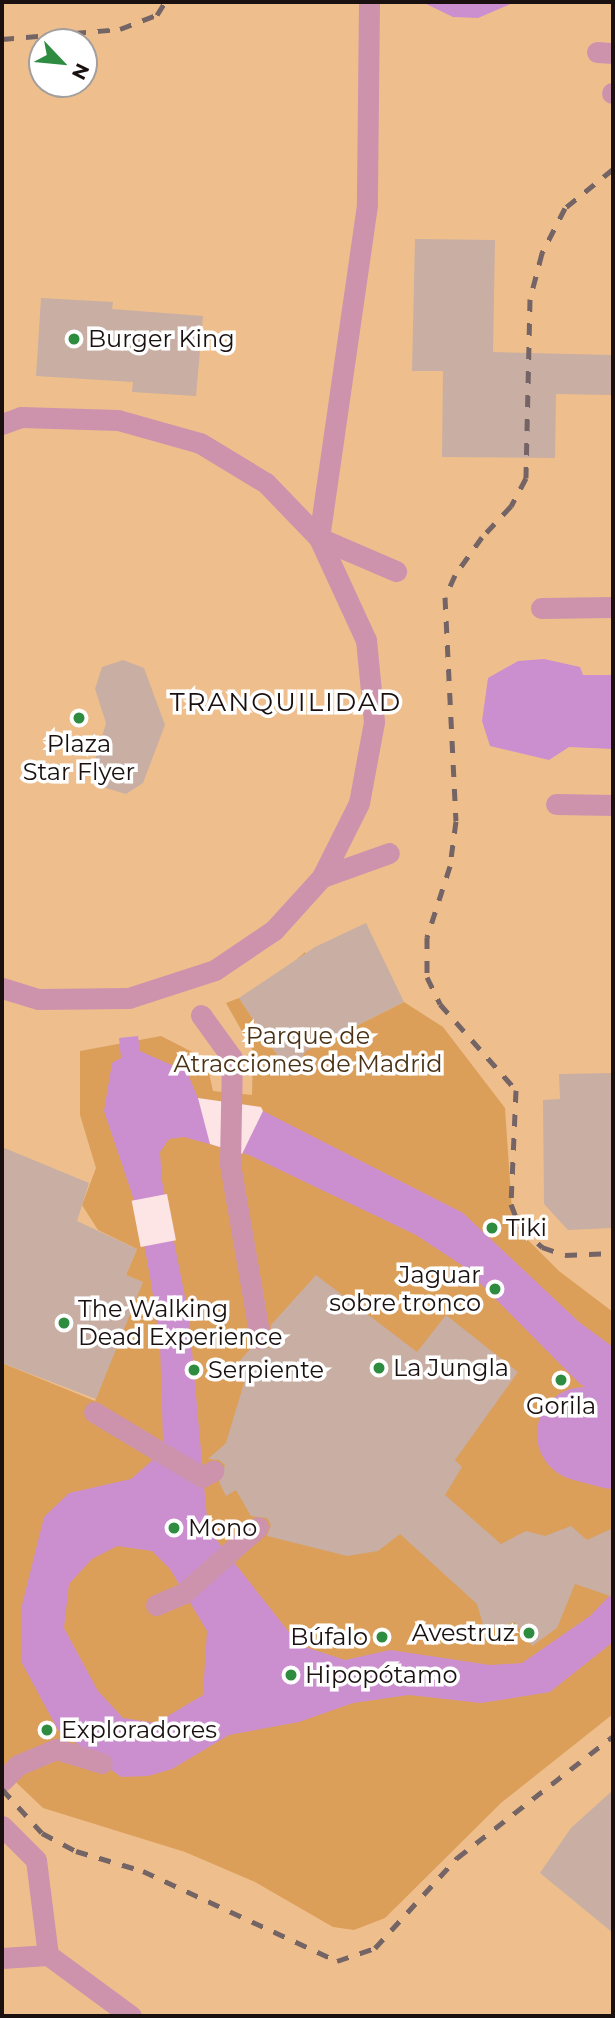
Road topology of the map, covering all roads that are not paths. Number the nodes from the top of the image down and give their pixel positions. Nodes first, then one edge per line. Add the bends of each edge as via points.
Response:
1 (369, 2) edge
2 (2, 424) edge
3 (319, 538) junction
4 (397, 571) dead end
5 (613, 607) edge
6 (541, 608) dead end
7 (556, 804) dead end
8 (613, 805) edge
9 (389, 853) dead end
10 (322, 877) junction
11 (2, 988) edge
12 (201, 1015) dead end
13 (260, 1338) dead end
14 (97, 1409) dead end
15 (201, 1470) dead end
16 (258, 1527) dead end
17 (156, 1605) dead end
18 (102, 1763) dead end
19 (2, 1781) edge
20 (2, 1826) edge
21 (48, 1955) junction
22 (2, 1958) edge
23 (131, 2016) edge

1 - 3 street via 367,205
2 - 3 street via 21,417 118,420 200,443 266,483
3 - 4 street
3 - 10 street via 366,640 374,722 359,803
5 - 6 street
7 - 8 street
9 - 10 street
10 - 11 street via 274,930 215,970 180,984 130,999 38,999
12 - 13 street via 232,1058 230,1164
14 - 15 street via 159,1450
16 - 17 street via 184,1592
18 - 19 street via 56,1749 18,1765
20 - 21 street via 36,1860
21 - 22 street
21 - 23 street

